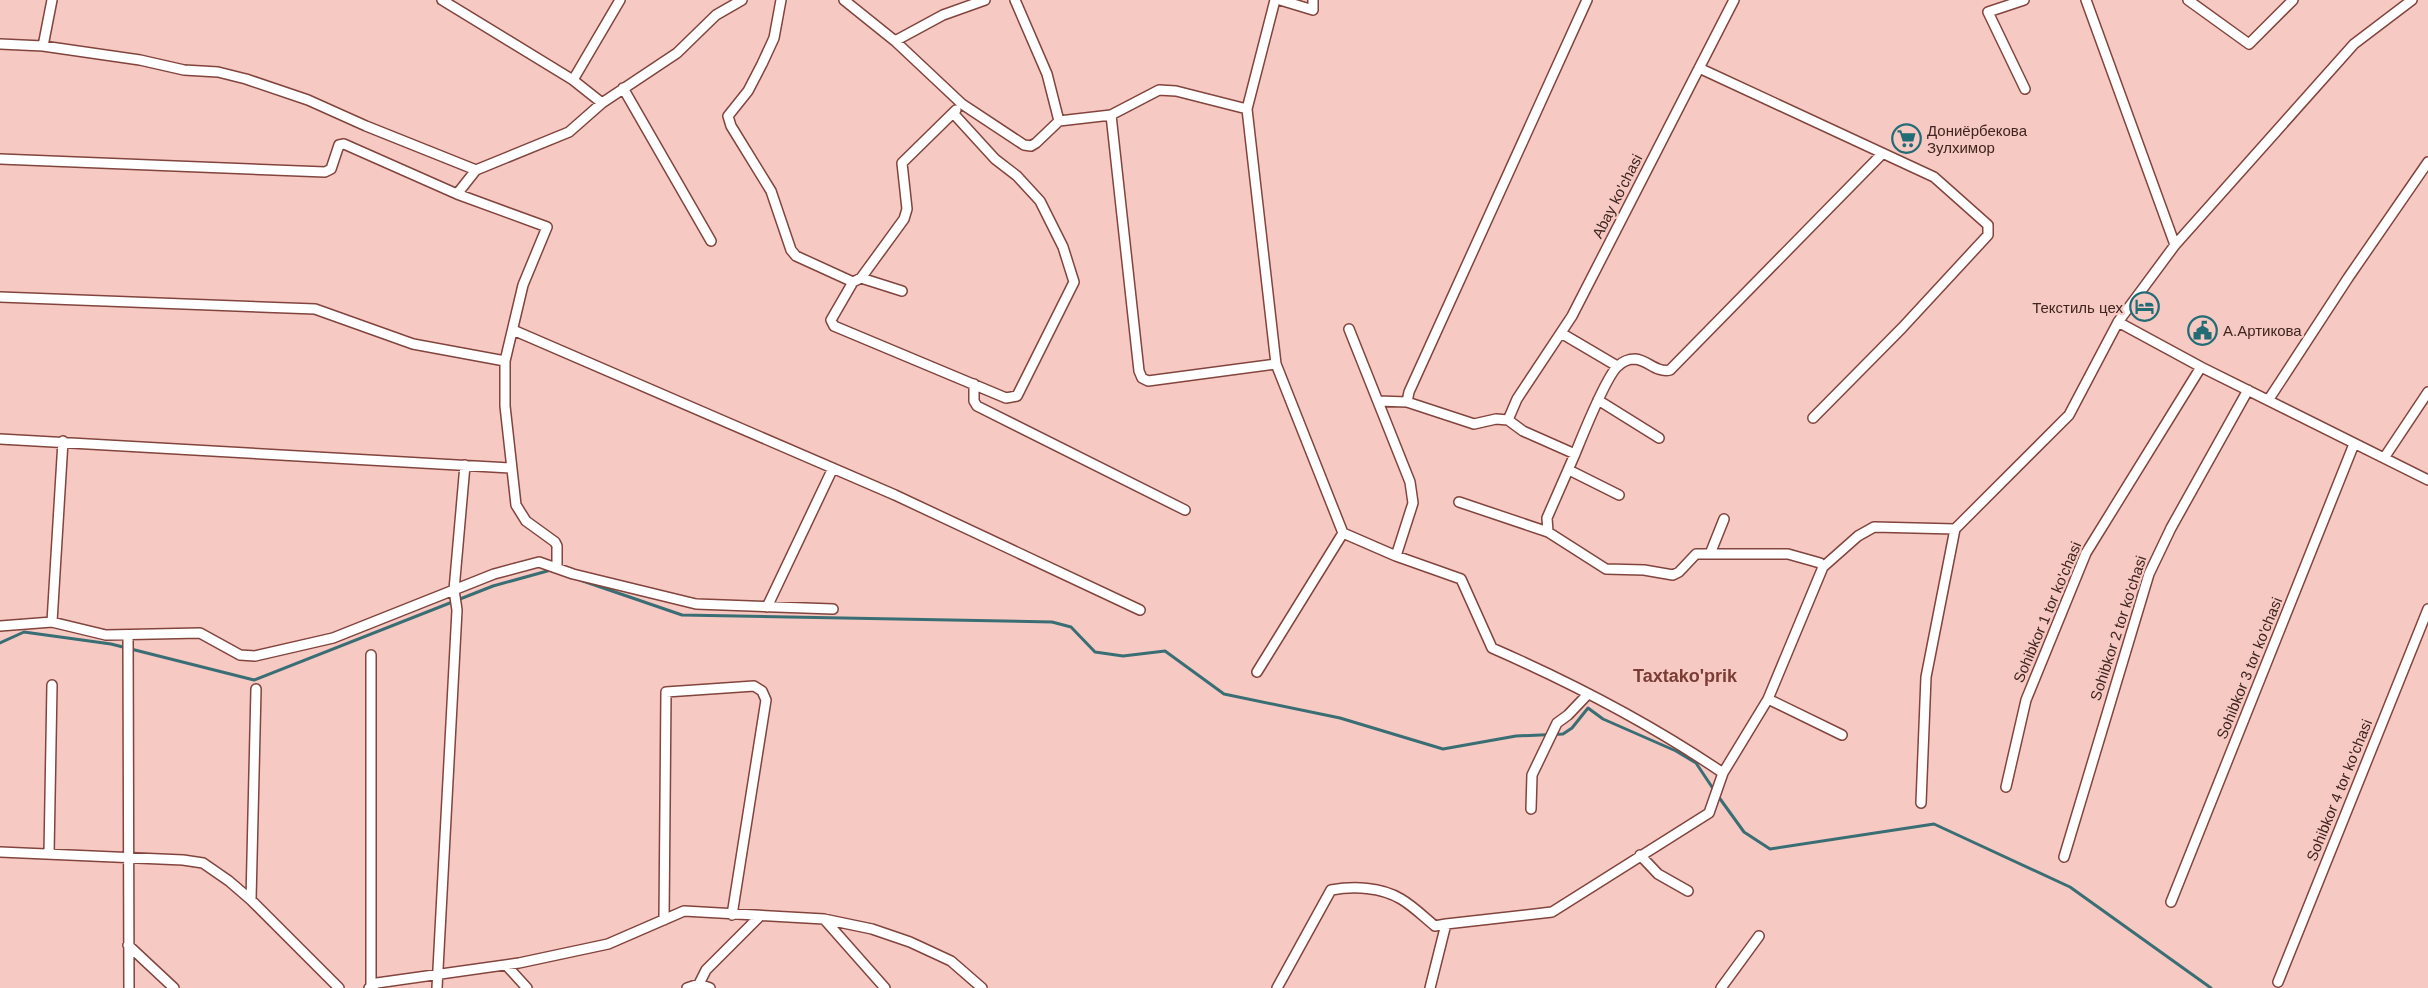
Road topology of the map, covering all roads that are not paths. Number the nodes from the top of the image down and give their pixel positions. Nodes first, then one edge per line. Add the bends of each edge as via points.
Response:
1 (52, 0) edge
2 (442, 0) edge
3 (620, 0) edge
4 (742, 0) edge
5 (782, 0) edge
6 (844, 0) edge
7 (985, 0) edge
8 (1015, 0) edge
9 (1275, 0) edge
10 (1280, 0) edge
11 (1313, 0) edge
12 (1587, 0) edge
13 (1734, 0) edge
14 (2024, 0) edge
15 (2086, 0) edge
16 (2188, 0) edge
17 (2293, 0) edge
18 (2412, 0) edge
19 (458, 4) edge
20 (895, 41) junction
21 (0, 44) edge
22 (43, 46) junction
23 (1699, 68) junction
24 (573, 81) junction
25 (623, 88) junction
26 (2025, 89) dead end
27 (602, 103) junction
28 (962, 104) junction
29 (1247, 109) junction
30 (953, 113) junction
31 (1111, 116) junction
32 (1059, 121) junction
33 (1882, 154) junction
34 (0, 159) edge
35 (2428, 162) edge
36 (474, 173) junction
37 (457, 194) junction
38 (711, 241) dead end
39 (2175, 245) junction
40 (857, 280) junction
41 (902, 291) dead end
42 (0, 297) edge
43 (2118, 322) junction
44 (1348, 329) dead end
45 (513, 330) junction
46 (1561, 333) junction
47 (505, 361) junction
48 (1276, 364) junction
49 (1617, 366) junction
50 (2201, 367) junction
51 (974, 384) junction
52 (2248, 390) junction
53 (2428, 392) edge
54 (2269, 399) junction
55 (1598, 400) junction
56 (1378, 401) junction
57 (1407, 402) junction
58 (1813, 418) dead end
59 (1508, 420) junction
60 (1659, 438) dead end
61 (0, 439) edge
62 (63, 441) junction
63 (2354, 444) junction
64 (1575, 454) junction
65 (2384, 458) junction
66 (465, 465) junction
67 (511, 468) junction
68 (832, 468) junction
69 (1569, 470) junction
70 (2428, 480) edge
71 (1619, 495) dead end
72 (1459, 502) dead end
73 (1185, 510) dead end
74 (1724, 519) dead end
75 (1955, 529) junction
76 (1548, 532) junction
77 (1343, 533) junction
78 (1710, 554) junction
79 (1396, 556) junction
80 (1823, 567) junction
81 (558, 568) junction
82 (454, 590) junction
83 (767, 608) junction
84 (833, 609) dead end
85 (2428, 609) edge
86 (1140, 610) dead end
87 (52, 622) junction
88 (0, 626) edge
89 (128, 638) junction
90 (371, 655) dead end
91 (1257, 672) dead end
92 (52, 685) dead end
93 (256, 689) dead end
94 (1588, 694) junction
95 (1768, 699) junction
96 (1842, 735) dead end
97 (1722, 777) junction
98 (2006, 788) dead end
99 (1921, 803) dead end
100 (1531, 809) dead end
101 (0, 852) edge
102 (49, 854) junction
103 (1640, 855) junction
104 (2064, 857) dead end
105 (128, 858) junction
106 (1688, 891) dead end
107 (251, 900) junction
108 (2171, 902) dead end
109 (732, 915) junction
110 (759, 917) junction
111 (824, 919) junction
112 (664, 920) junction
113 (1446, 924) junction
114 (1759, 936) dead end
115 (128, 945) junction
116 (506, 965) junction
117 (438, 975) junction
118 (2278, 982) dead end
119 (699, 984) junction
120 (129, 988) edge
121 (174, 988) edge
122 (339, 988) edge
123 (370, 988) edge
124 (437, 988) edge
125 (526, 988) edge
126 (687, 988) edge
127 (710, 988) edge
128 (885, 988) edge
129 (982, 988) edge
130 (1277, 988) edge
131 (1430, 988) edge
132 (1721, 988) edge

1 - 22 street
2 - 19 street
3 - 24 street
4 - 25 street via 716,15 677,53
5 - 40 street via 774,38 748,91 728,116 771,191 791,250 796,256
6 - 20 street
7 - 20 street via 943,15
8 - 32 street via 1047,74
9 - 29 street
10 - 11 street via 1313,10
12 - 57 street
13 - 23 street, Abay ko'chasi
14 - 26 street via 1988,12
15 - 39 street
16 - 17 street via 2249,44
18 - 39 street via 2354,44
19 - 24 street
20 - 28 street
21 - 22 street
22 - 36 street via 246,79 308,100
23 - 33 street
23 - 46 street, Abay ko'chasi
24 - 27 street
25 - 27 street
25 - 38 street
27 - 36 street via 569,132
28 - 30 street
28 - 32 street via 1024,145 1036,143
29 - 31 street via 1159,90
29 - 48 street
30 - 40 street via 902,163 907,209 904,219
30 - 51 street via 1040,201 1063,247 1074,282 1017,396 1006,398
31 - 32 street
31 - 48 street via 1142,378 1148,381
33 - 49 street via 1670,370 1637,359
33 - 58 street via 1934,177 1988,225 1988,235
34 - 37 street via 325,172 331,169 339,145 344,144
35 - 54 street
36 - 37 street
37 - 45 street via 547,227 523,285
39 - 43 street
40 - 41 street
40 - 51 street via 831,320 834,326
42 - 47 street via 315,309 413,344
43 - 50 street
43 - 75 street via 2069,415
44 - 56 street
45 - 47 street
45 - 68 street
46 - 49 street
46 - 59 street, Abay ko'chasi via 1517,399
47 - 67 street
48 - 77 street
49 - 55 street
50 - 52 street
50 - 98 street, Sohibkor 1 tor ko'chasi via 2086,553 2026,700
51 - 73 street via 977,406
52 - 54 street
52 - 104 street, Sohibkor 2 tor ko'chasi via 2149,574
53 - 65 street
54 - 63 street
55 - 60 street
55 - 64 street
56 - 57 street
56 - 79 street via 1410,482 1413,503
57 - 59 street via 1474,424
59 - 64 street via 1523,431
61 - 62 street
62 - 66 street
62 - 87 street
63 - 65 street
63 - 108 street, Sohibkor 3 tor ko'chasi
64 - 69 street
65 - 70 street
66 - 67 street
66 - 82 street
67 - 81 street via 516,505 526,521 555,542
68 - 83 street
68 - 86 street
69 - 71 street
69 - 76 street via 1547,518
72 - 76 street
74 - 78 street
75 - 80 street via 1874,527
75 - 99 street via 1926,677
76 - 78 street via 1606,569 1673,575 1696,554
77 - 79 street
77 - 91 street
78 - 80 street via 1788,554
79 - 94 street via 1461,579 1492,648
80 - 95 street
81 - 82 street via 538,562
81 - 83 street via 696,604
82 - 89 street via 333,638 255,656 240,655 200,633
82 - 117 street via 457,610
83 - 84 street
85 - 118 street, Sohibkor 4 tor ko'chasi
87 - 88 street
87 - 89 street
89 - 105 street
90 - 123 street
92 - 102 street
93 - 107 street
94 - 97 street via 1679,743
94 - 100 street via 1557,723 1552,733 1533,775
95 - 96 street
95 - 97 street
97 - 103 street via 1709,813
101 - 102 street
102 - 105 street
103 - 106 street via 1658,874
103 - 113 street via 1552,912
105 - 107 street via 202,863
105 - 115 street
107 - 122 street
109 - 110 street
109 - 112 street via 684,911
109 - 112 street via 766,700 754,686 666,692
110 - 111 street
110 - 119 street via 706,970
111 - 128 street
111 - 129 street via 910,942 951,961
112 - 116 street via 608,944
113 - 130 street via 1435,926 1401,898 1373,889 1331,890
113 - 131 street
114 - 132 street
115 - 120 street
115 - 121 street
116 - 117 street
116 - 125 street
117 - 123 street via 377,983
117 - 124 street
119 - 126 street
119 - 127 street

